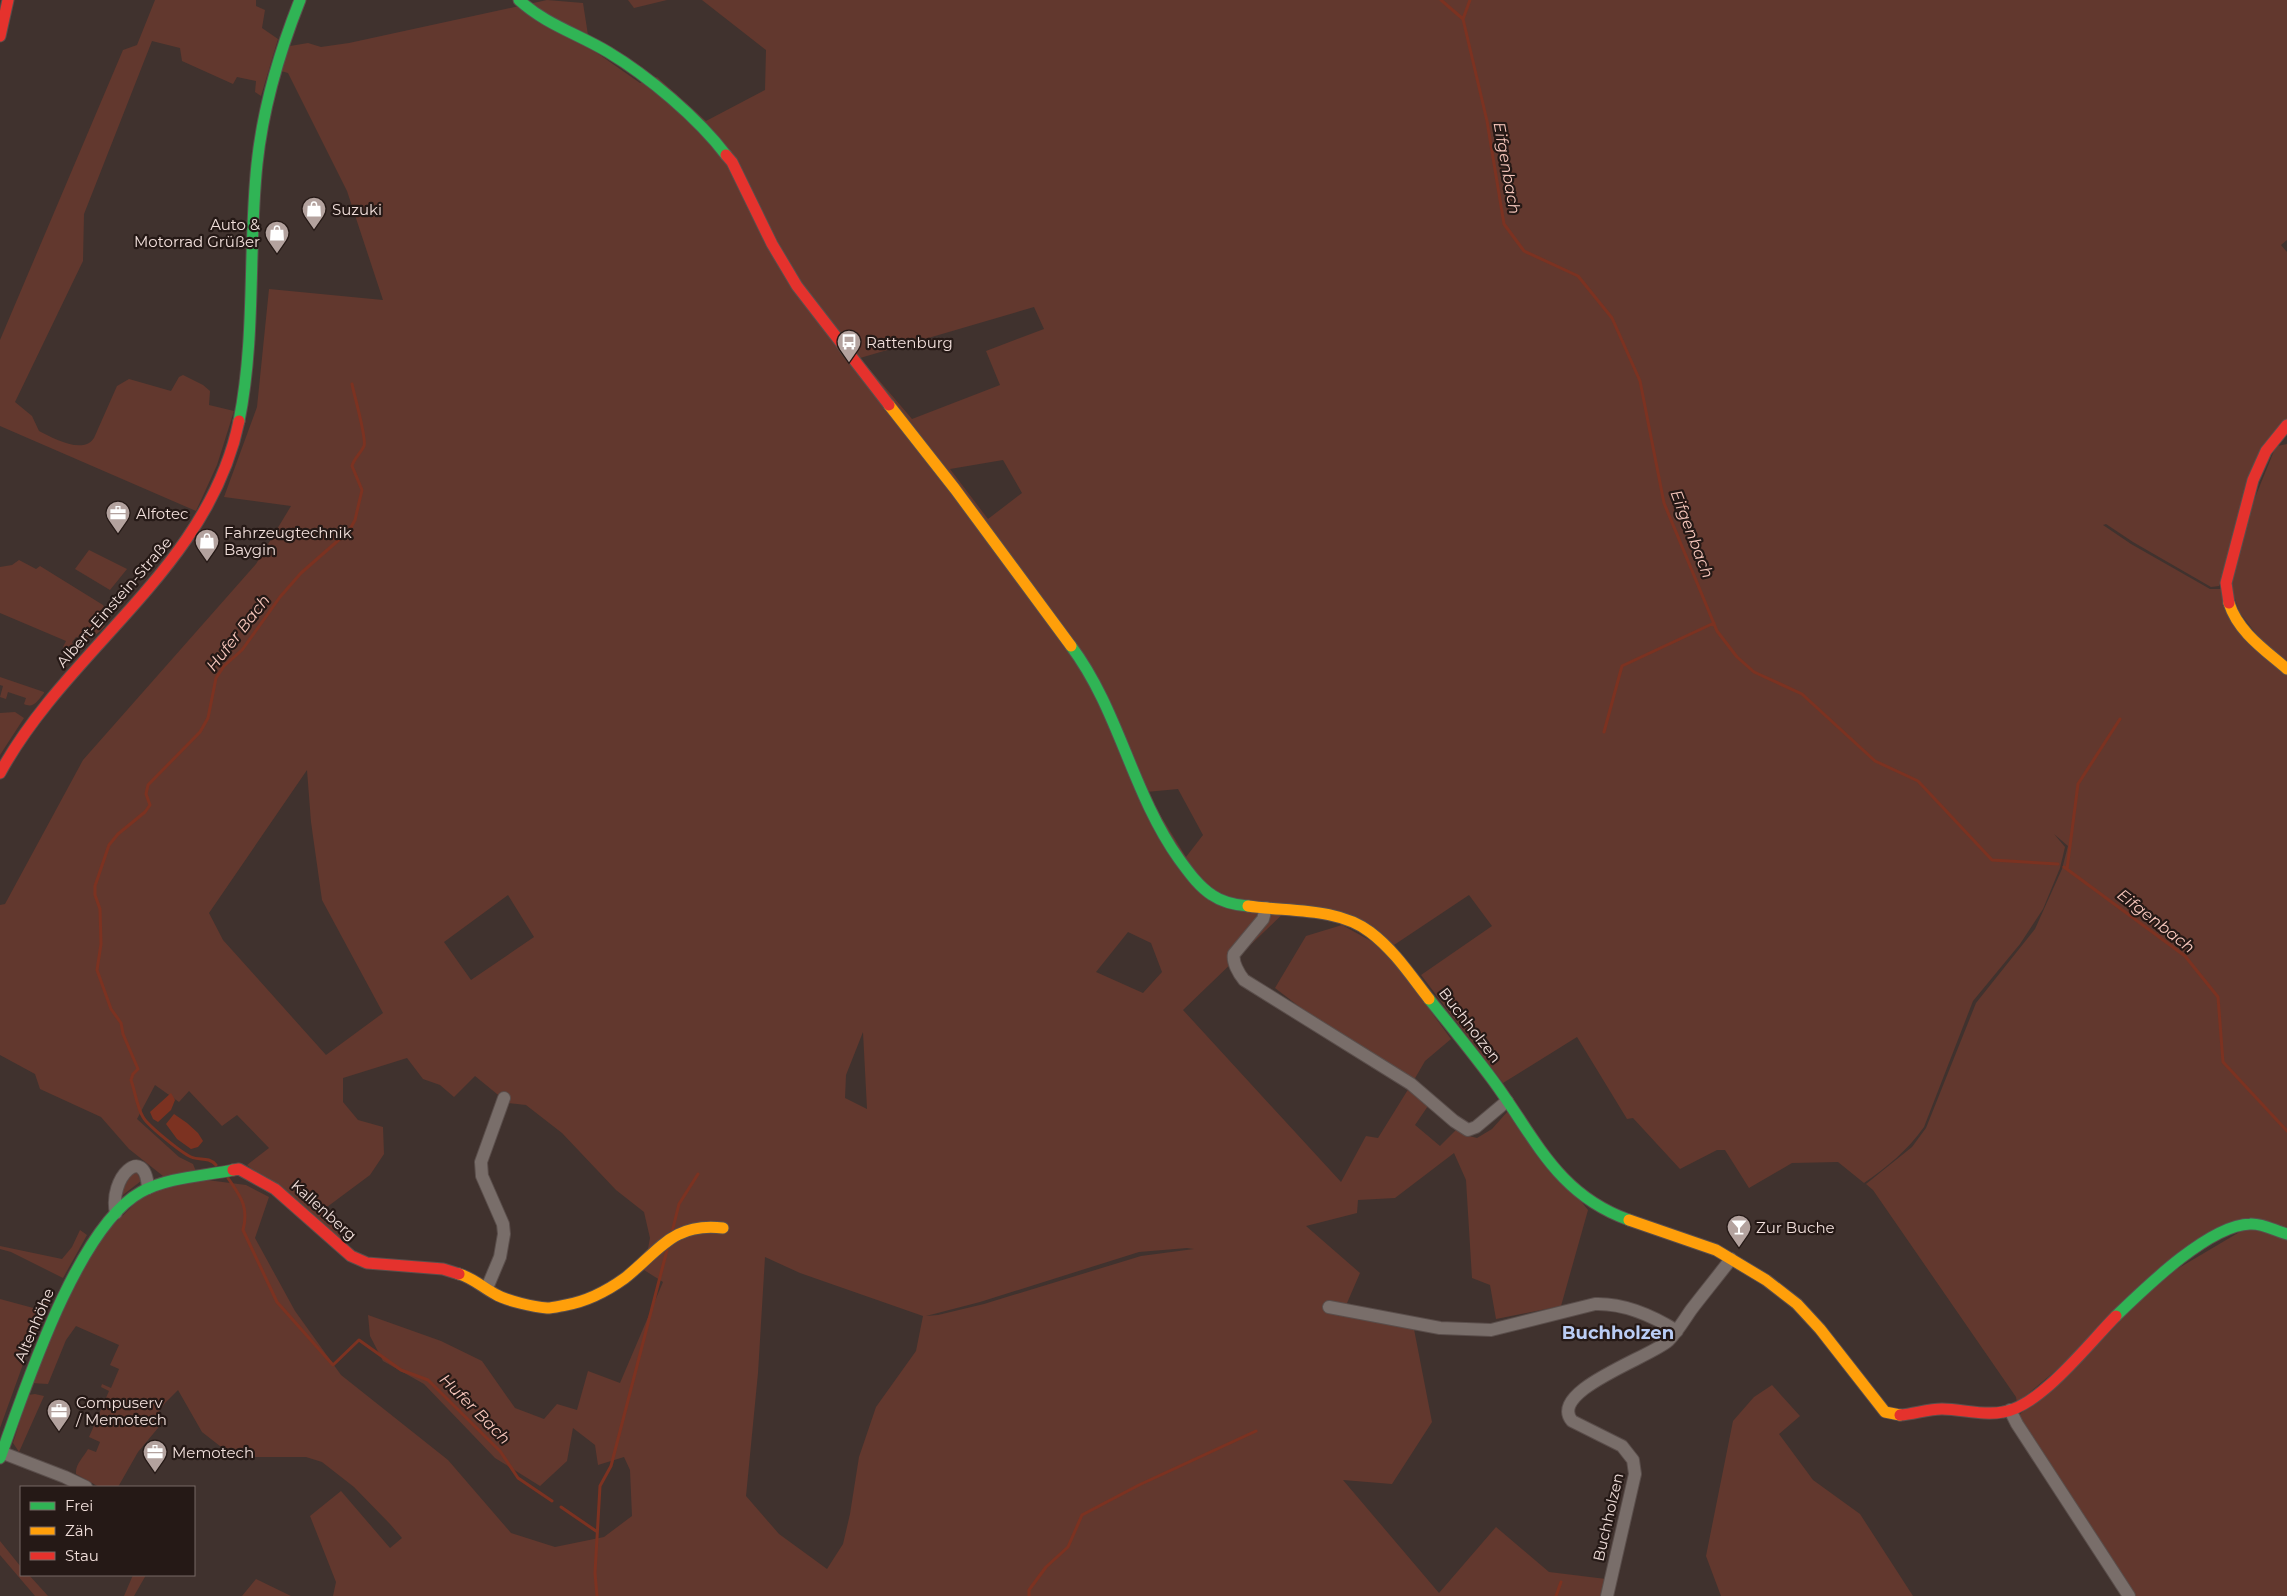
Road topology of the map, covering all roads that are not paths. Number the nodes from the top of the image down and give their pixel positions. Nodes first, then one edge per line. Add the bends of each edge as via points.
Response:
1 (8, 0) edge
2 (300, 0) edge
3 (519, 0) edge
4 (0, 36) edge
5 (2287, 425) edge
6 (2287, 669) edge
7 (0, 773) edge
8 (1266, 908) junction
9 (504, 1098) dead end
10 (1507, 1101) junction
11 (169, 1183) joint
12 (148, 1188) junction
13 (116, 1213) junction
14 (723, 1228) dead end
15 (2287, 1234) edge
16 (1731, 1259) junction
17 (487, 1288) junction
18 (1328, 1307) dead end
19 (1676, 1330) junction
20 (2010, 1410) junction
21 (1, 1456) edge
22 (84, 1486) edge
23 (1607, 1596) edge
24 (2130, 1596) edge

1 - 4 street
2 - 7 street, Albert-Einstein-Straße via 275,72 260,143 254,199 250,361 240,419 226,465 205,512 178,552 45,704 19,738
3 - 8 street, Buchholzen via 549,24 620,60 711,135 723,149 797,286 1084,663 1151,816 1168,844 1209,893 1236,905
5 - 6 street via 2259,464 2248,495 2225,597 2236,623
8 - 10 street, Buchholzen via 1360,925 1384,944 1454,1029
8 - 10 street via 1264,919 1234,954 1244,980 1411,1084 1468,1130
9 - 17 street via 481,1162 482,1176 503,1224 504,1234 500,1257
10 - 16 street, Buchholzen via 1553,1168 1586,1199 1616,1216 1705,1245
11 - 12 street, Altenhöhe
11 - 17 street, Kallenberg via 239,1170 275,1189 351,1256 367,1263 443,1268
12 - 13 street, Altenhöhe
12 - 13 street via 144,1172 134,1166 127,1169 114,1197
13 - 21 street, Altenhöhe via 90,1246 67,1287
14 - 17 street, Kallenberg via 705,1226 681,1233 658,1247 610,1289 560,1308 507,1299
15 - 20 street via 2247,1224 2226,1230 2202,1243 2121,1312 2042,1390
16 - 19 street, Buchholzen
16 - 20 street, Buchholzen via 1766,1280 1796,1304 1885,1412 1900,1416 1940,1409 1997,1413
18 - 19 street via 1440,1328 1491,1330 1605,1303 1648,1315
19 - 23 street, Buchholzen via 1657,1349 1578,1393 1567,1409 1576,1424 1625,1448 1634,1464 1634,1484
20 - 24 street
21 - 22 street

